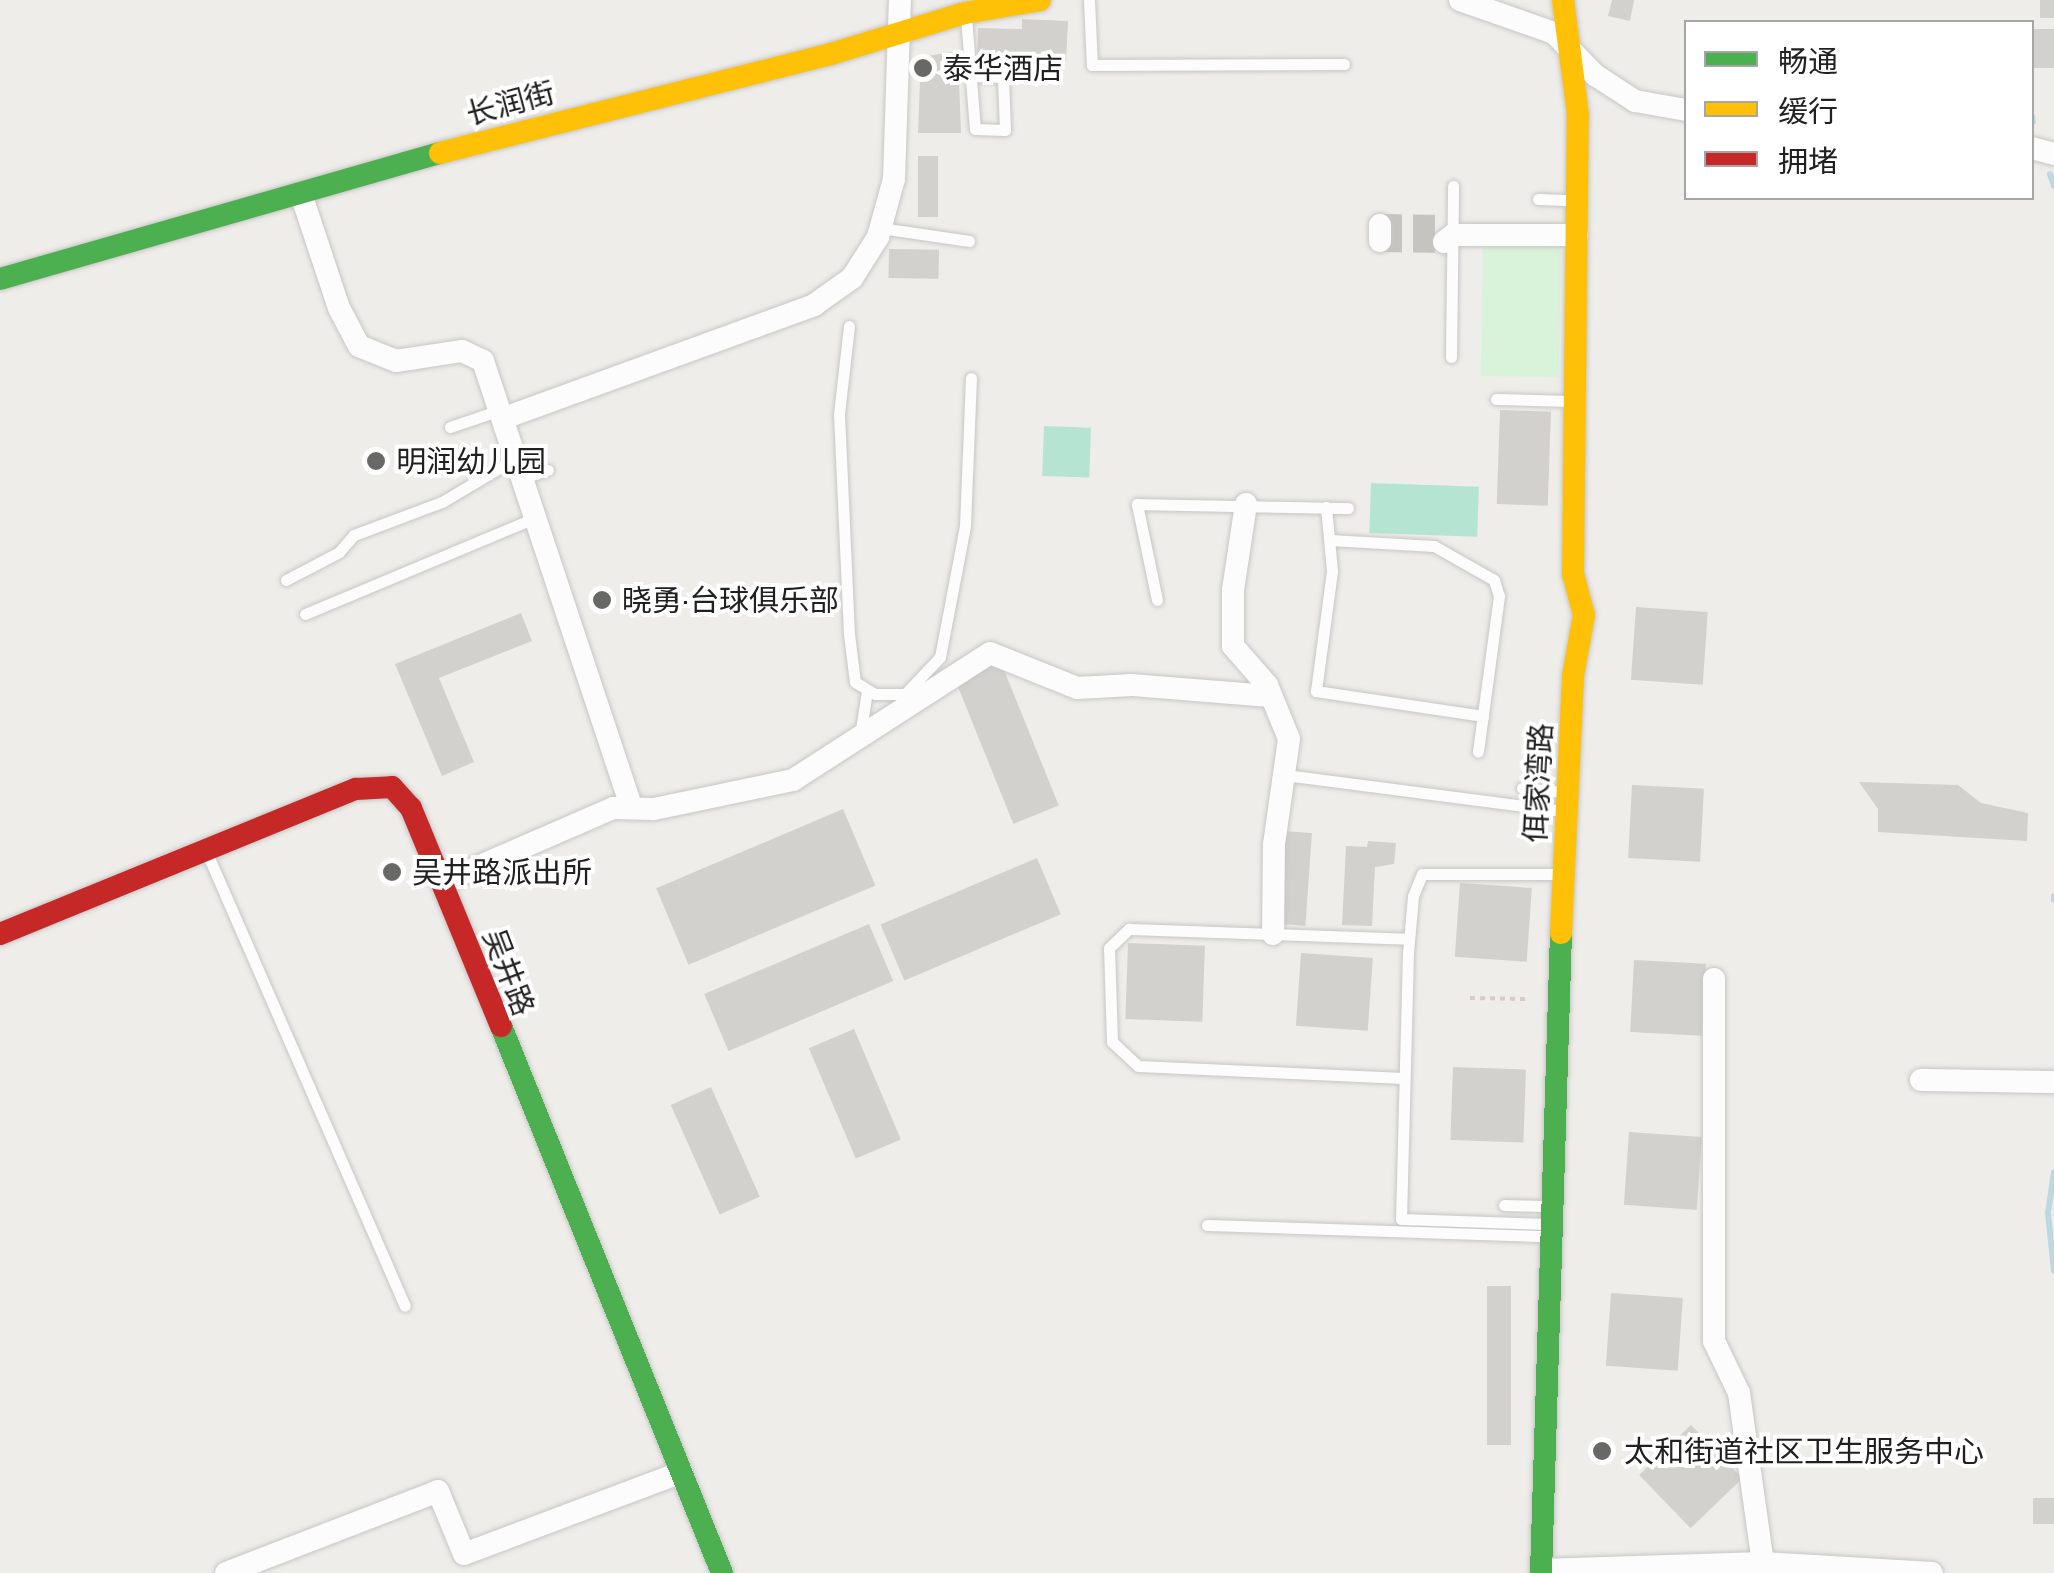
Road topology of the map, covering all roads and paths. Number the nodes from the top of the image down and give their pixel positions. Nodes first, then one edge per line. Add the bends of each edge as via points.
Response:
1 (900, 0) edge
2 (1040, 0) edge
3 (1089, 0) edge
4 (1460, 0) edge
5 (1563, 0) edge
6 (966, 13) junction
7 (899, 32) junction
8 (1574, 50) junction
9 (1344, 64) dead end
10 (971, 76) junction
11 (1684, 109) edge
12 (1453, 186) dead end
13 (301, 194) junction
14 (1538, 200) dead end
15 (1576, 200) junction
16 (882, 228) junction
17 (1447, 234) junction
18 (1576, 234) junction
19 (970, 241) dead end
20 (0, 279) edge
21 (850, 326) dead end
22 (1451, 356) dead end
23 (972, 378) dead end
24 (1496, 400) dead end
25 (1574, 402) junction
26 (505, 412) junction
27 (450, 427) dead end
28 (531, 468) junction
29 (1246, 504) junction
30 (1326, 508) junction
31 (1348, 508) dead end
32 (538, 516) junction
33 (1330, 540) junction
34 (286, 580) dead end
35 (1158, 600) dead end
36 (305, 614) dead end
37 (867, 691) junction
38 (1268, 696) junction
39 (1482, 716) junction
40 (860, 736) junction
41 (1478, 752) dead end
42 (1293, 776) dead end
43 (1522, 788) dead end
44 (1567, 802) junction
45 (630, 806) junction
46 (205, 850) junction
47 (1564, 874) junction
48 (443, 882) junction
49 (0, 934) edge
50 (1273, 934) junction
51 (1409, 939) junction
52 (1714, 979) dead end
53 (1470, 998) dead end
54 (1520, 999) dead end
55 (1391, 1023) dead end
56 (1406, 1024) junction
57 (1404, 1078) junction
58 (1921, 1080) dead end
59 (2054, 1082) edge
60 (1504, 1205) dead end
61 (1548, 1222) junction
62 (1207, 1225) dead end
63 (406, 1306) dead end
64 (682, 1472) junction
65 (468, 1563) edge
66 (1763, 1563) junction
67 (1540, 1571) edge
68 (226, 1573) edge
69 (722, 1573) edge
70 (1922, 1573) edge
71 (1932, 1573) edge

1 - 7 street
2 - 6 street, 长润街
3 - 9 lane via 1092,65
4 - 8 street via 1533,22
5 - 8 street, 佴家湾路
6 - 7 street, 长润街
6 - 10 lane
7 - 13 street, 长润街
7 - 16 street via 898,152
8 - 11 street via 1615,92
8 - 15 street, 佴家湾路
10 - 10 lane via 975,129 1005,130 1003,78
12 - 17 lane
13 - 20 street, 长润街
13 - 26 street via 339,308 359,346 396,361 474,353
14 - 15 lane
15 - 18 street, 佴家湾路
16 - 19 lane
16 - 26 street via 866,260 833,294
17 - 18 street
17 - 22 lane
18 - 25 street, 佴家湾路
21 - 37 lane via 839,414 844,549 854,682
23 - 37 lane via 965,526 940,657 905,694
24 - 25 lane
25 - 44 street, 佴家湾路 via 1574,574 1584,615 1573,676
26 - 27 lane
26 - 28 street
28 - 32 street
28 - 34 lane via 354,534 340,552
29 - 30 lane
29 - 35 lane via 1138,504
29 - 38 street via 1233,590 1233,646
30 - 31 lane
30 - 33 lane
32 - 36 lane
32 - 45 street
33 - 39 lane via 1434,546 1494,580 1499,596
33 - 39 lane via 1316,691
37 - 40 lane
38 - 40 street via 1132,685 1077,688 990,653
38 - 50 street via 1289,752 1274,844
39 - 41 lane
40 - 45 street via 792,780 654,809
42 - 44 lane
43 - 44 lane
44 - 47 street, 佴家湾路
45 - 48 street
46 - 48 street, 吴井路 via 377,785 392,787 410,808
46 - 49 street, 吴井路 via 152,863
46 - 63 lane
47 - 51 lane via 1432,870 1415,884
47 - 61 street, 佴家湾路
48 - 64 street, 吴井路
50 - 51 lane
50 - 57 lane via 1120,932 1109,948 1117,1053 1156,1070
51 - 56 lane
52 - 66 street via 1714,1341 1739,1393
53 - 54 path
55 - 56 lane
56 - 57 lane
57 - 61 lane via 1401,1219
58 - 59 street
60 - 61 lane
61 - 62 lane
61 - 67 street, 佴家湾路
64 - 65 street
64 - 69 street, 吴井路
65 - 68 street via 438,1491
66 - 67 street
66 - 70 street
70 - 71 street

